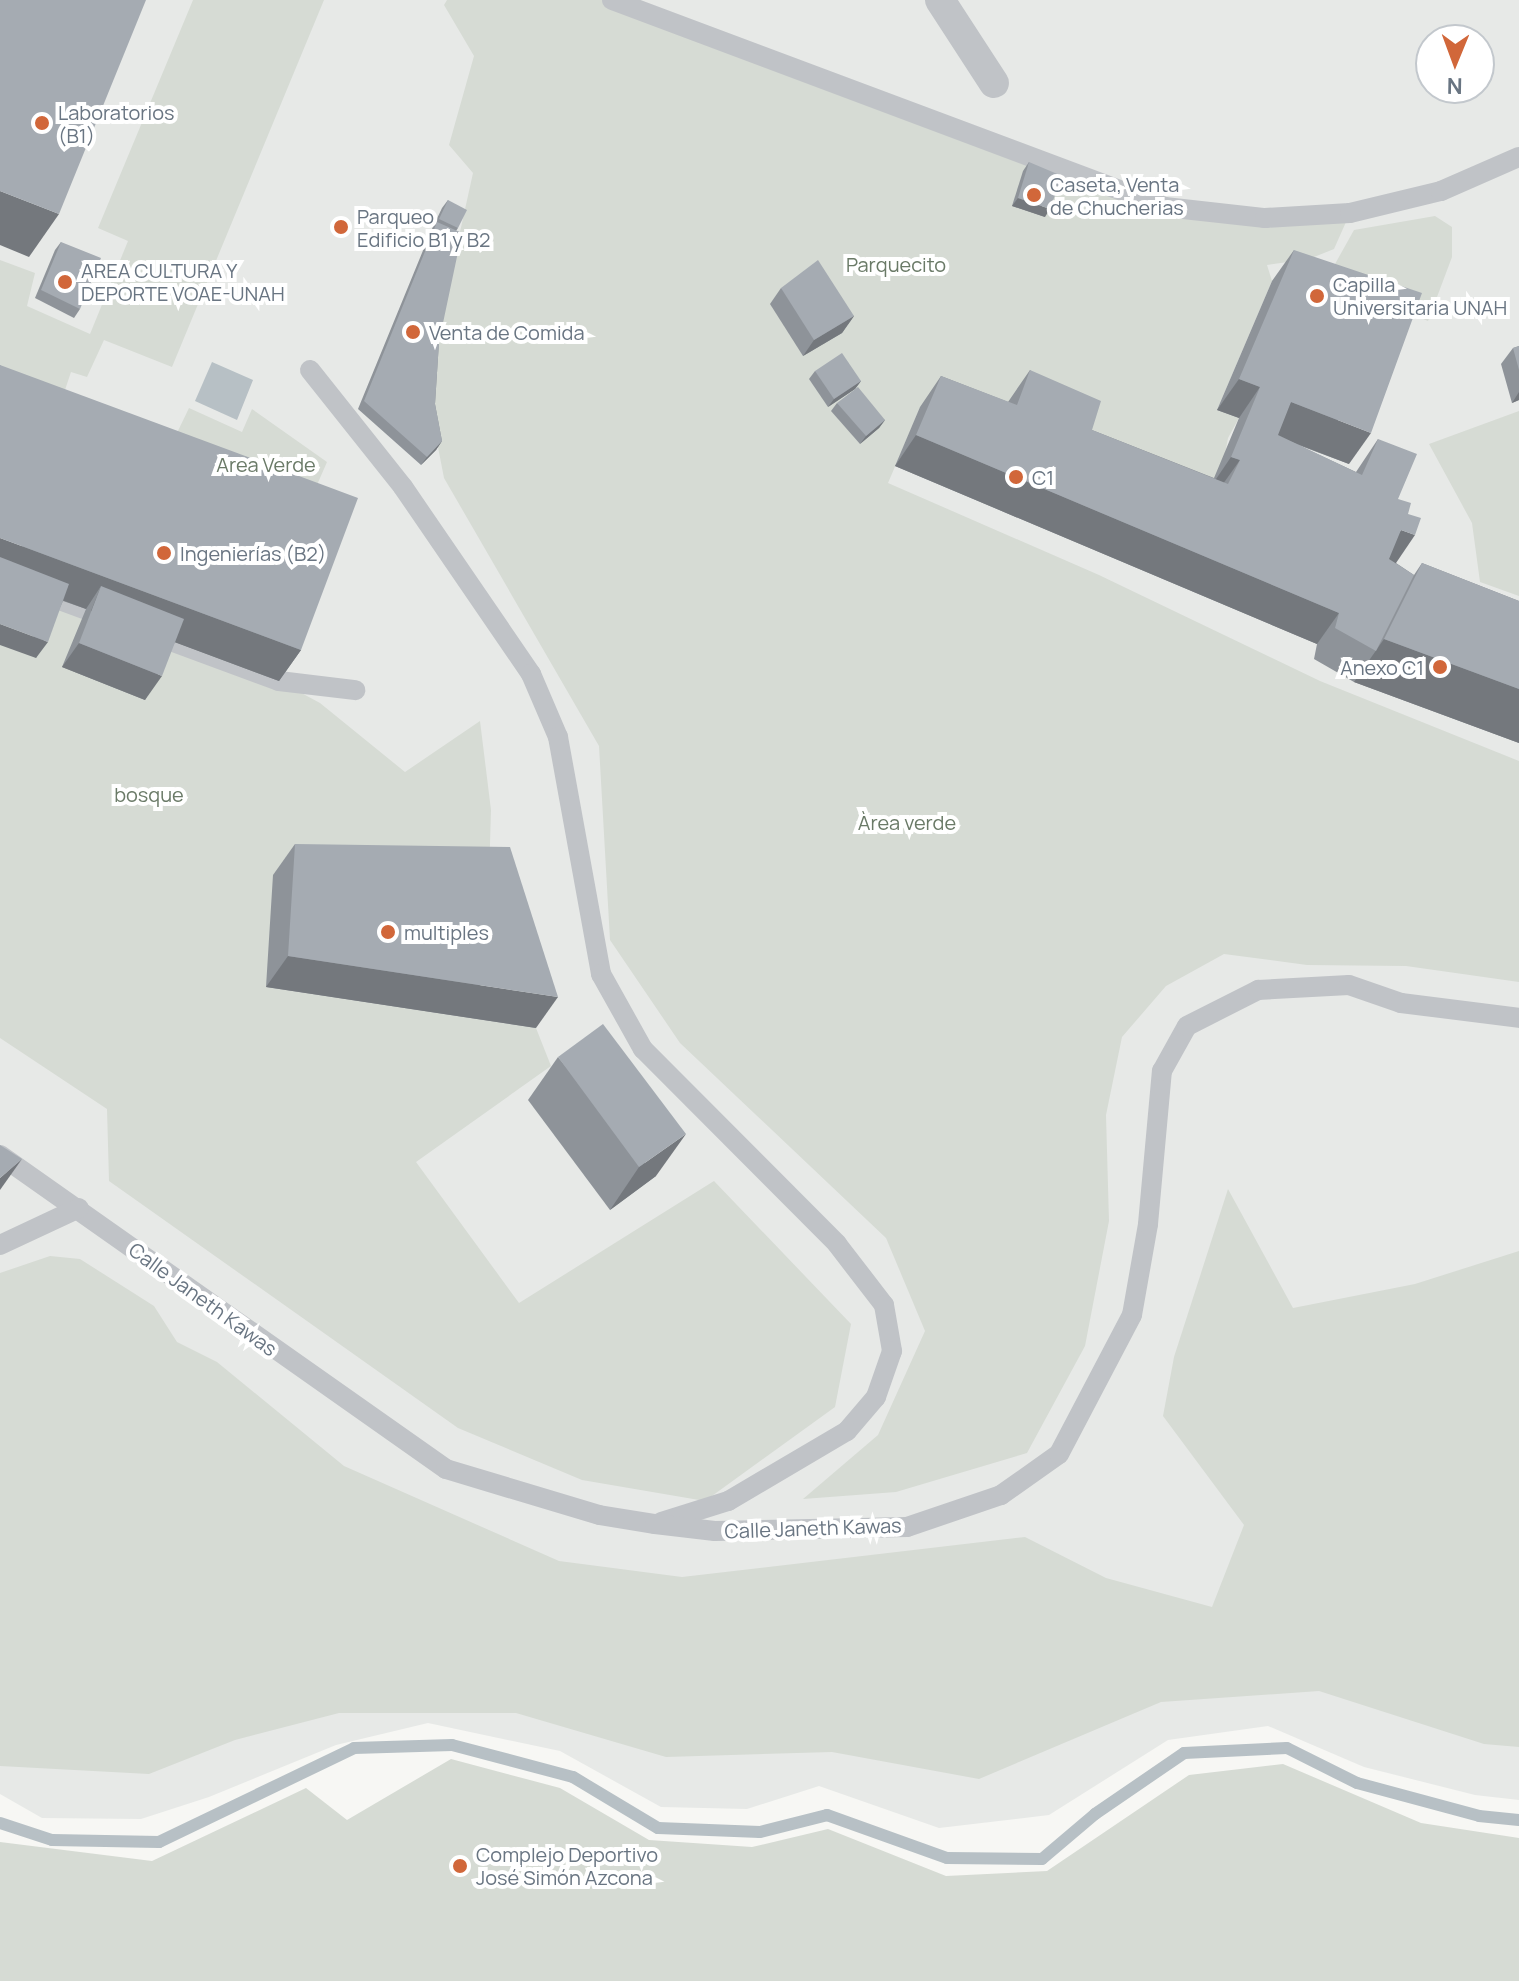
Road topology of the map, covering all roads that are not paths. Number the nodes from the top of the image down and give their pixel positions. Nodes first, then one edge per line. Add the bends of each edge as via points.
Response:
1 (612, 0) edge
2 (940, 0) edge
3 (994, 83) dead end
4 (1519, 157) edge
5 (310, 370) dead end
6 (0, 578) edge
7 (355, 690) dead end
8 (1519, 1018) edge
9 (0, 1155) edge
10 (79, 1208) junction
11 (0, 1245) edge
12 (655, 1524) junction

1 - 4 lane via 1165,207 1265,218 1350,213 1441,191
2 - 3 street
5 - 12 lane via 403,487 531,674 558,737 601,974 643,1049 837,1244 884,1305 892,1351 876,1397 847,1431 728,1501
6 - 7 lane via 279,681
8 - 12 lane, Calle Janeth Kawas via 1401,1003 1349,985 1258,990 1187,1026 1162,1071 1148,1224 1132,1315 1059,1454 1001,1495 907,1527 715,1531
9 - 10 lane, Calle Janeth Kawas
10 - 11 lane
10 - 12 lane, Calle Janeth Kawas via 208,1306 446,1469 599,1515

